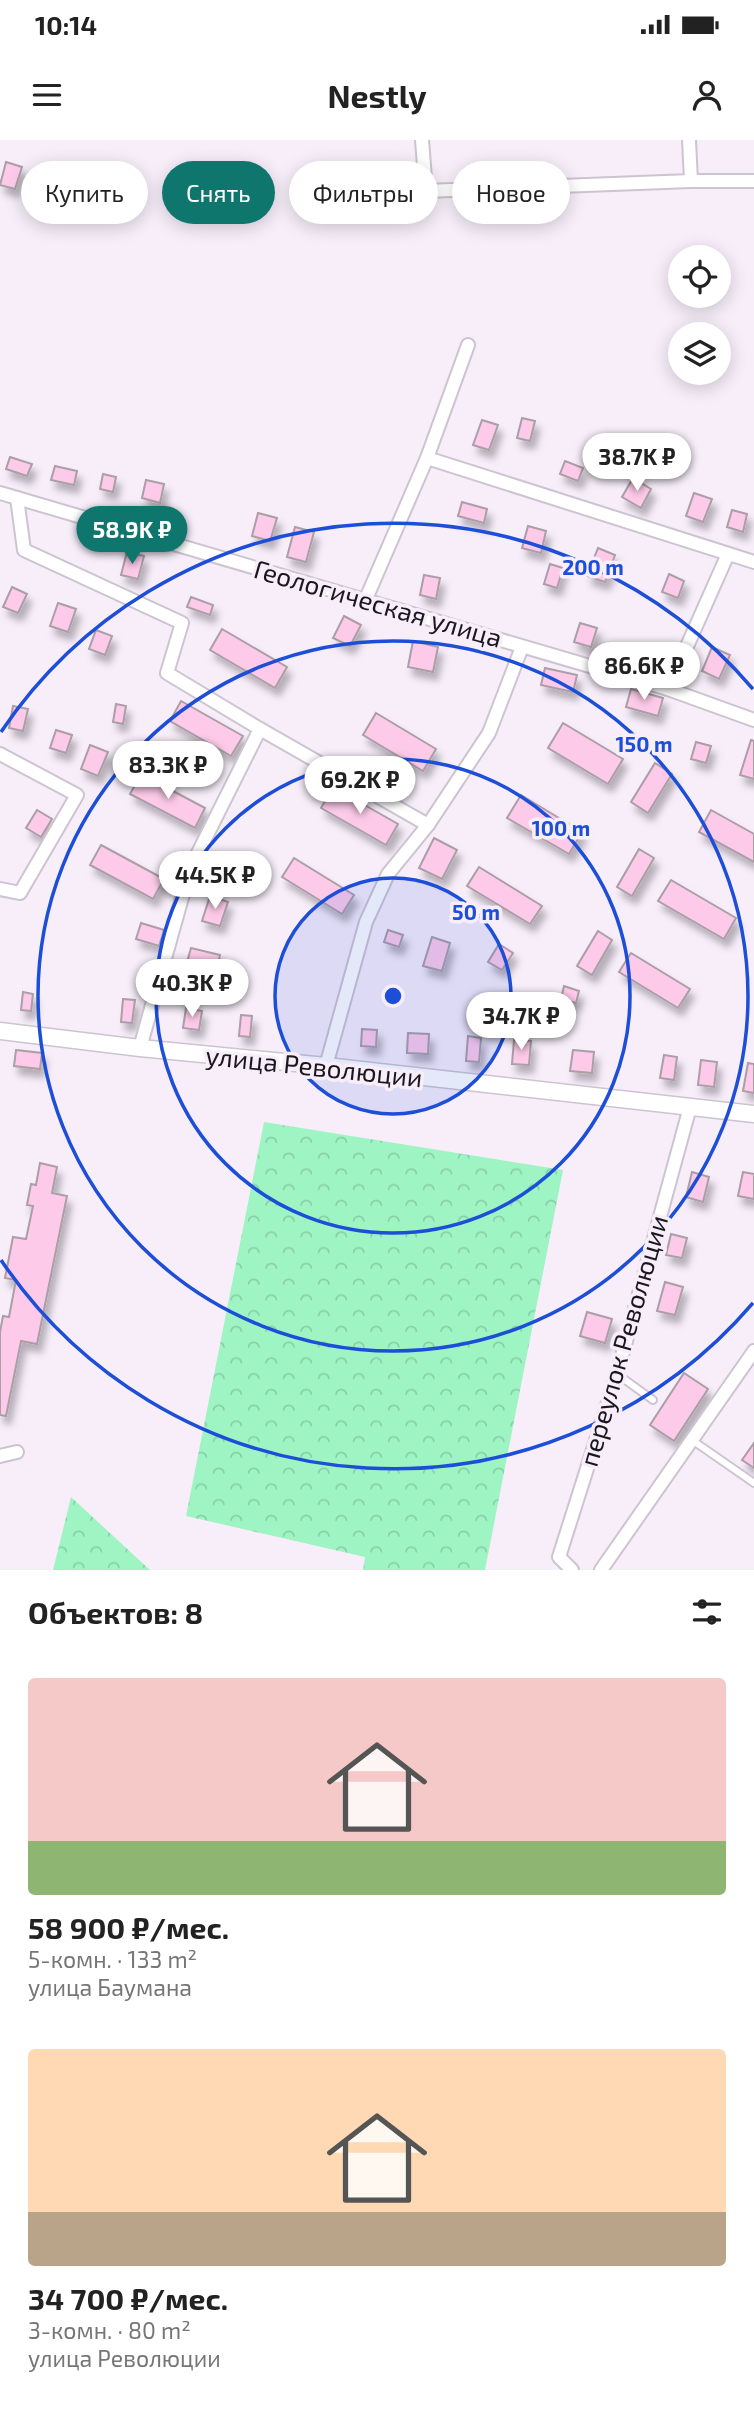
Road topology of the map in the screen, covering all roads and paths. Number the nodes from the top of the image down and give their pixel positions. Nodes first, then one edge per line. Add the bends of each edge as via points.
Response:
1 (422, 140) edge
2 (690, 140) edge
3 (691, 181) junction
4 (754, 181) edge
5 (468, 345) dead end
6 (427, 457) junction
7 (0, 493) edge
8 (17, 498) junction
9 (728, 554) junction
10 (754, 562) edge
11 (365, 601) junction
12 (522, 647) junction
13 (668, 690) junction
14 (754, 720) edge
15 (260, 729) junction
16 (0, 754) edge
17 (428, 825) junction
18 (0, 889) edge
19 (0, 1031) edge
20 (140, 1048) junction
21 (326, 1066) junction
22 (690, 1107) junction
23 (754, 1114) edge
24 (754, 1352) edge
25 (617, 1374) junction
26 (653, 1401) dead end
27 (692, 1440) junction
28 (17, 1452) dead end
29 (0, 1456) edge
30 (754, 1483) edge
31 (572, 1570) edge
32 (601, 1570) edge

1 - 3 street via 426,191
2 - 3 street
3 - 4 street
5 - 6 street
6 - 9 street
6 - 11 street
7 - 8 street, Геологическая улица
8 - 11 street, Геологическая улица
8 - 15 street via 24,550 182,623 167,673
9 - 10 street
9 - 13 street
11 - 12 street, Геологическая улица
12 - 13 street, Геологическая улица
12 - 17 street via 489,733
13 - 14 street, Геологическая улица
15 - 17 street
15 - 20 street via 190,869
16 - 18 street via 77,795 20,893
17 - 21 street via 388,874 366,922
19 - 20 street, улица Революции
20 - 21 street, улица Революции
21 - 22 street, улица Революции
22 - 23 street, улица Революции
22 - 25 street, переулок Революции
24 - 27 street
25 - 26 lane
25 - 31 street, переулок Революции via 559,1557
27 - 30 lane
27 - 32 street
28 - 29 street

